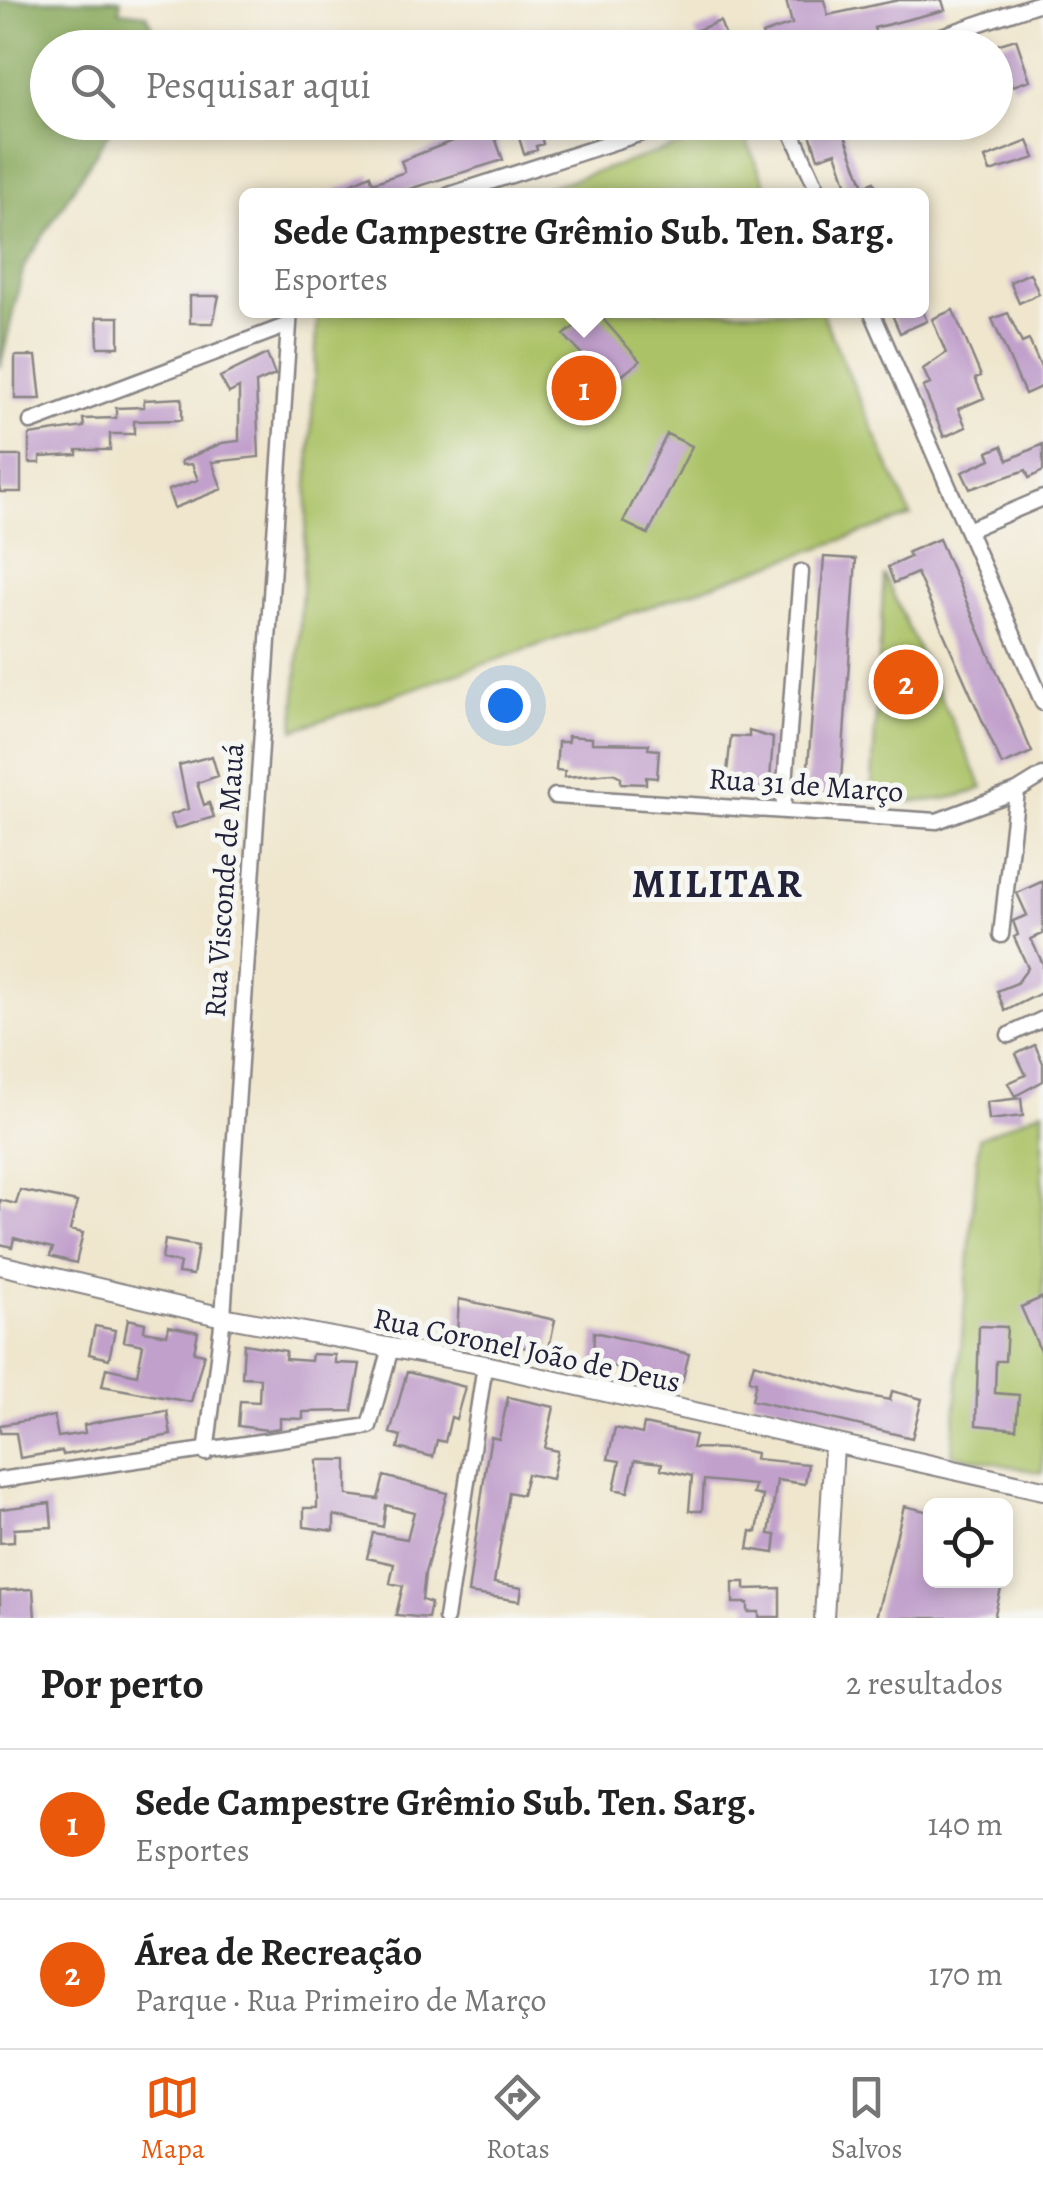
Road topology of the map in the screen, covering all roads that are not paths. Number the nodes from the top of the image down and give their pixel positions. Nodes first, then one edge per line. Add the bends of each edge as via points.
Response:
1 (1043, 2) edge
2 (960, 30) edge
3 (621, 140) edge
4 (796, 140) edge
5 (474, 188) edge
6 (817, 188) edge
7 (289, 318) edge
8 (875, 318) edge
9 (31, 422) dead end
10 (1043, 498) edge
11 (968, 530) junction
12 (802, 572) dead end
13 (1043, 704) edge
14 (1043, 775) edge
15 (1017, 791) junction
16 (555, 796) dead end
17 (783, 811) junction
18 (1001, 935) dead end
19 (1043, 1019) edge
20 (1009, 1035) dead end
21 (0, 1264) edge
22 (223, 1318) junction
23 (391, 1348) junction
24 (485, 1365) junction
25 (834, 1446) junction
26 (206, 1453) junction
27 (0, 1480) edge
28 (1043, 1490) edge
29 (446, 1618) edge
30 (824, 1618) edge

1 - 2 street
3 - 5 street
4 - 6 street
7 - 9 street
7 - 22 street, Rua Visconde de Mauá
8 - 11 street
10 - 11 street
11 - 13 street
12 - 17 street
14 - 15 street, Rua 31 de Março
15 - 17 street, Rua 31 de Março via 938,822
15 - 18 street
16 - 17 street, Rua 31 de Março
19 - 20 street
21 - 22 street, Rua Coronel João de Deus
22 - 23 street, Rua Coronel João de Deus
22 - 26 street, Rua Visconde de Mauá
23 - 24 street, Rua Coronel João de Deus
23 - 26 street via 370,1426
24 - 25 street, Rua Coronel João de Deus
24 - 29 street
25 - 28 street, Rua Coronel João de Deus
25 - 30 street
26 - 27 street

